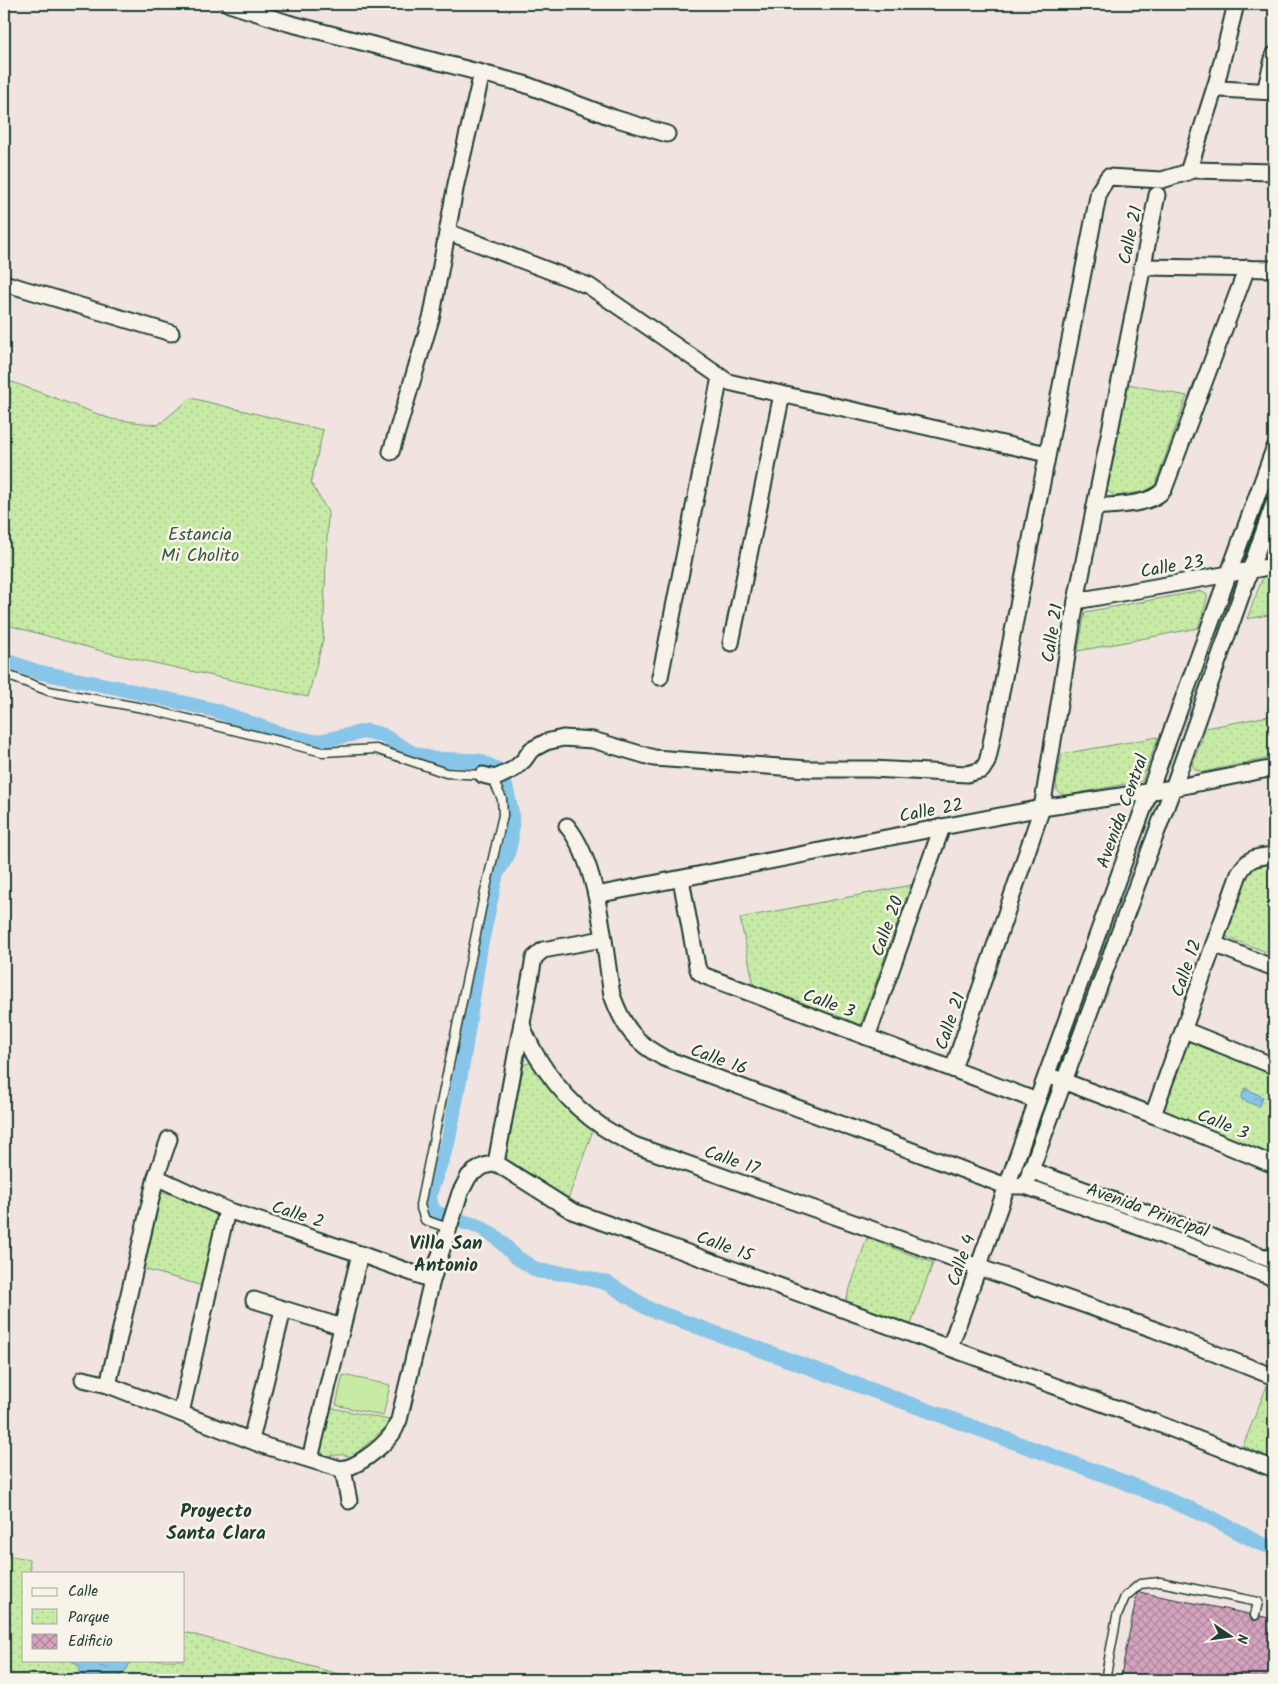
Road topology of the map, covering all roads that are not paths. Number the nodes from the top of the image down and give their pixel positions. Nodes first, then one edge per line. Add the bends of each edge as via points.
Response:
1 (229, 4) edge
2 (1236, 4) edge
3 (1274, 55) edge
4 (482, 73) junction
5 (1220, 89) dead end
6 (1270, 91) edge
7 (667, 134) dead end
8 (1194, 170) dead end
9 (1274, 172) edge
10 (1157, 195) dead end
11 (448, 232) junction
12 (1142, 267) junction
13 (1247, 268) junction
14 (1274, 269) edge
15 (4, 283) edge
16 (170, 333) dead end
17 (720, 377) junction
18 (782, 394) junction
19 (1274, 449) edge
20 (391, 452) dead end
21 (1047, 454) junction
22 (1274, 503) edge
23 (1095, 507) junction
24 (1274, 566) edge
25 (1250, 571) junction
26 (1228, 575) junction
27 (1076, 602) junction
28 (731, 643) dead end
29 (4, 674) edge
30 (660, 677) dead end
31 (1274, 768) edge
32 (494, 776) junction
33 (1173, 788) junction
34 (1149, 792) junction
35 (1042, 808) junction
36 (567, 826) dead end
37 (942, 827) junction
38 (1274, 855) edge
39 (681, 879) junction
40 (596, 896) junction
41 (603, 939) junction
42 (1214, 944) junction
43 (1274, 968) edge
44 (522, 1022) junction
45 (1184, 1030) junction
46 (867, 1037) junction
47 (1274, 1066) edge
48 (953, 1070) junction
49 (1046, 1075) junction
50 (1063, 1081) junction
51 (1037, 1101) junction
52 (1153, 1115) junction
53 (169, 1139) dead end
54 (496, 1163) junction
55 (1274, 1165) edge
56 (1030, 1170) junction
57 (156, 1177) junction
58 (1006, 1186) junction
59 (1025, 1186) junction
60 (226, 1210) junction
61 (450, 1223) junction
62 (360, 1254) junction
63 (1274, 1261) edge
64 (979, 1267) junction
65 (1274, 1278) edge
66 (432, 1280) junction
67 (254, 1300) dead end
68 (283, 1310) junction
69 (342, 1327) junction
70 (950, 1347) junction
71 (1274, 1377) edge
72 (83, 1379) dead end
73 (108, 1385) junction
74 (181, 1413) junction
75 (251, 1440) junction
76 (310, 1459) junction
77 (343, 1469) junction
78 (1274, 1469) edge
79 (350, 1502) dead end
80 (1255, 1616) dead end
81 (1105, 1680) edge

1 - 4 street via 288,24
2 - 21 street via 1217,81 1188,172 1162,180 1108,177 1099,191
3 - 6 street
4 - 7 street via 524,84
4 - 11 street
5 - 6 street
8 - 9 street
10 - 12 street, Calle 21
11 - 17 street via 589,286
11 - 20 street via 432,314
12 - 13 street
12 - 23 street, Calle 21
13 - 14 street
13 - 23 street via 1164,489 1158,496 1147,500
15 - 16 street
17 - 18 street via 728,382
17 - 30 street
18 - 21 street
18 - 28 street
19 - 26 street, Avenida Central
21 - 32 street via 989,754 982,770 967,774 755,766 654,758 593,740 563,738 531,750 514,769
22 - 25 street
23 - 27 street, Calle 21
24 - 25 street, Calle 23
25 - 26 street, Calle 23
25 - 33 street
26 - 27 street, Calle 23
26 - 34 street, Avenida Central
27 - 35 street, Calle 21
29 - 32 lane via 49,691 143,708 323,752 376,749 446,773
31 - 33 street, Calle 22
32 - 61 lane via 504,807 503,815 420,1206 425,1220
33 - 34 street, Calle 22
33 - 50 street
34 - 35 street, Calle 22
34 - 49 street, Avenida Central
35 - 37 street, Calle 22
35 - 48 street, Calle 21
36 - 40 street, Calle 16 via 583,850
37 - 39 street, Calle 22
37 - 46 street, Calle 20
38 - 42 street, Calle 12 via 1251,859 1243,865
39 - 40 street, Calle 22
39 - 46 street, Calle 3 via 699,972
40 - 41 street, Calle 16
41 - 44 street via 550,948 536,955
41 - 58 street, Calle 16 via 612,996 619,1015 635,1039 649,1050
42 - 43 street
42 - 45 street, Calle 12
44 - 54 street
44 - 64 street, Calle 17 via 530,1044 557,1086 581,1111 621,1139
45 - 47 street
45 - 52 street, Calle 12
46 - 48 street, Calle 3
48 - 51 street, Calle 3
49 - 50 street, Calle 3
49 - 51 street, Avenida Central
50 - 52 street, Calle 3
50 - 56 street
51 - 58 street, Avenida Central
52 - 55 street, Calle 3
53 - 57 street
54 - 61 street via 484,1166 469,1176
54 - 70 street, Calle 15 via 572,1211
56 - 59 street
56 - 63 street, Avenida Principal
57 - 60 street, Calle 2
57 - 73 street
58 - 59 street, Avenida Principal
58 - 64 street, Calle 4
59 - 65 street, Avenida Principal
60 - 62 street, Calle 2
60 - 74 street
61 - 66 street
62 - 66 street, Calle 2
62 - 69 street
64 - 70 street, Calle 4
64 - 71 street, Calle 17
66 - 77 street via 393,1434 360,1462
67 - 68 street
68 - 69 street
68 - 75 street
69 - 76 street
70 - 78 street, Calle 15
72 - 73 street
73 - 74 street
74 - 75 street
75 - 76 street
76 - 77 street
77 - 79 street
80 - 81 lane via 1258,1602 1160,1582 1140,1584 1126,1597 1117,1616

